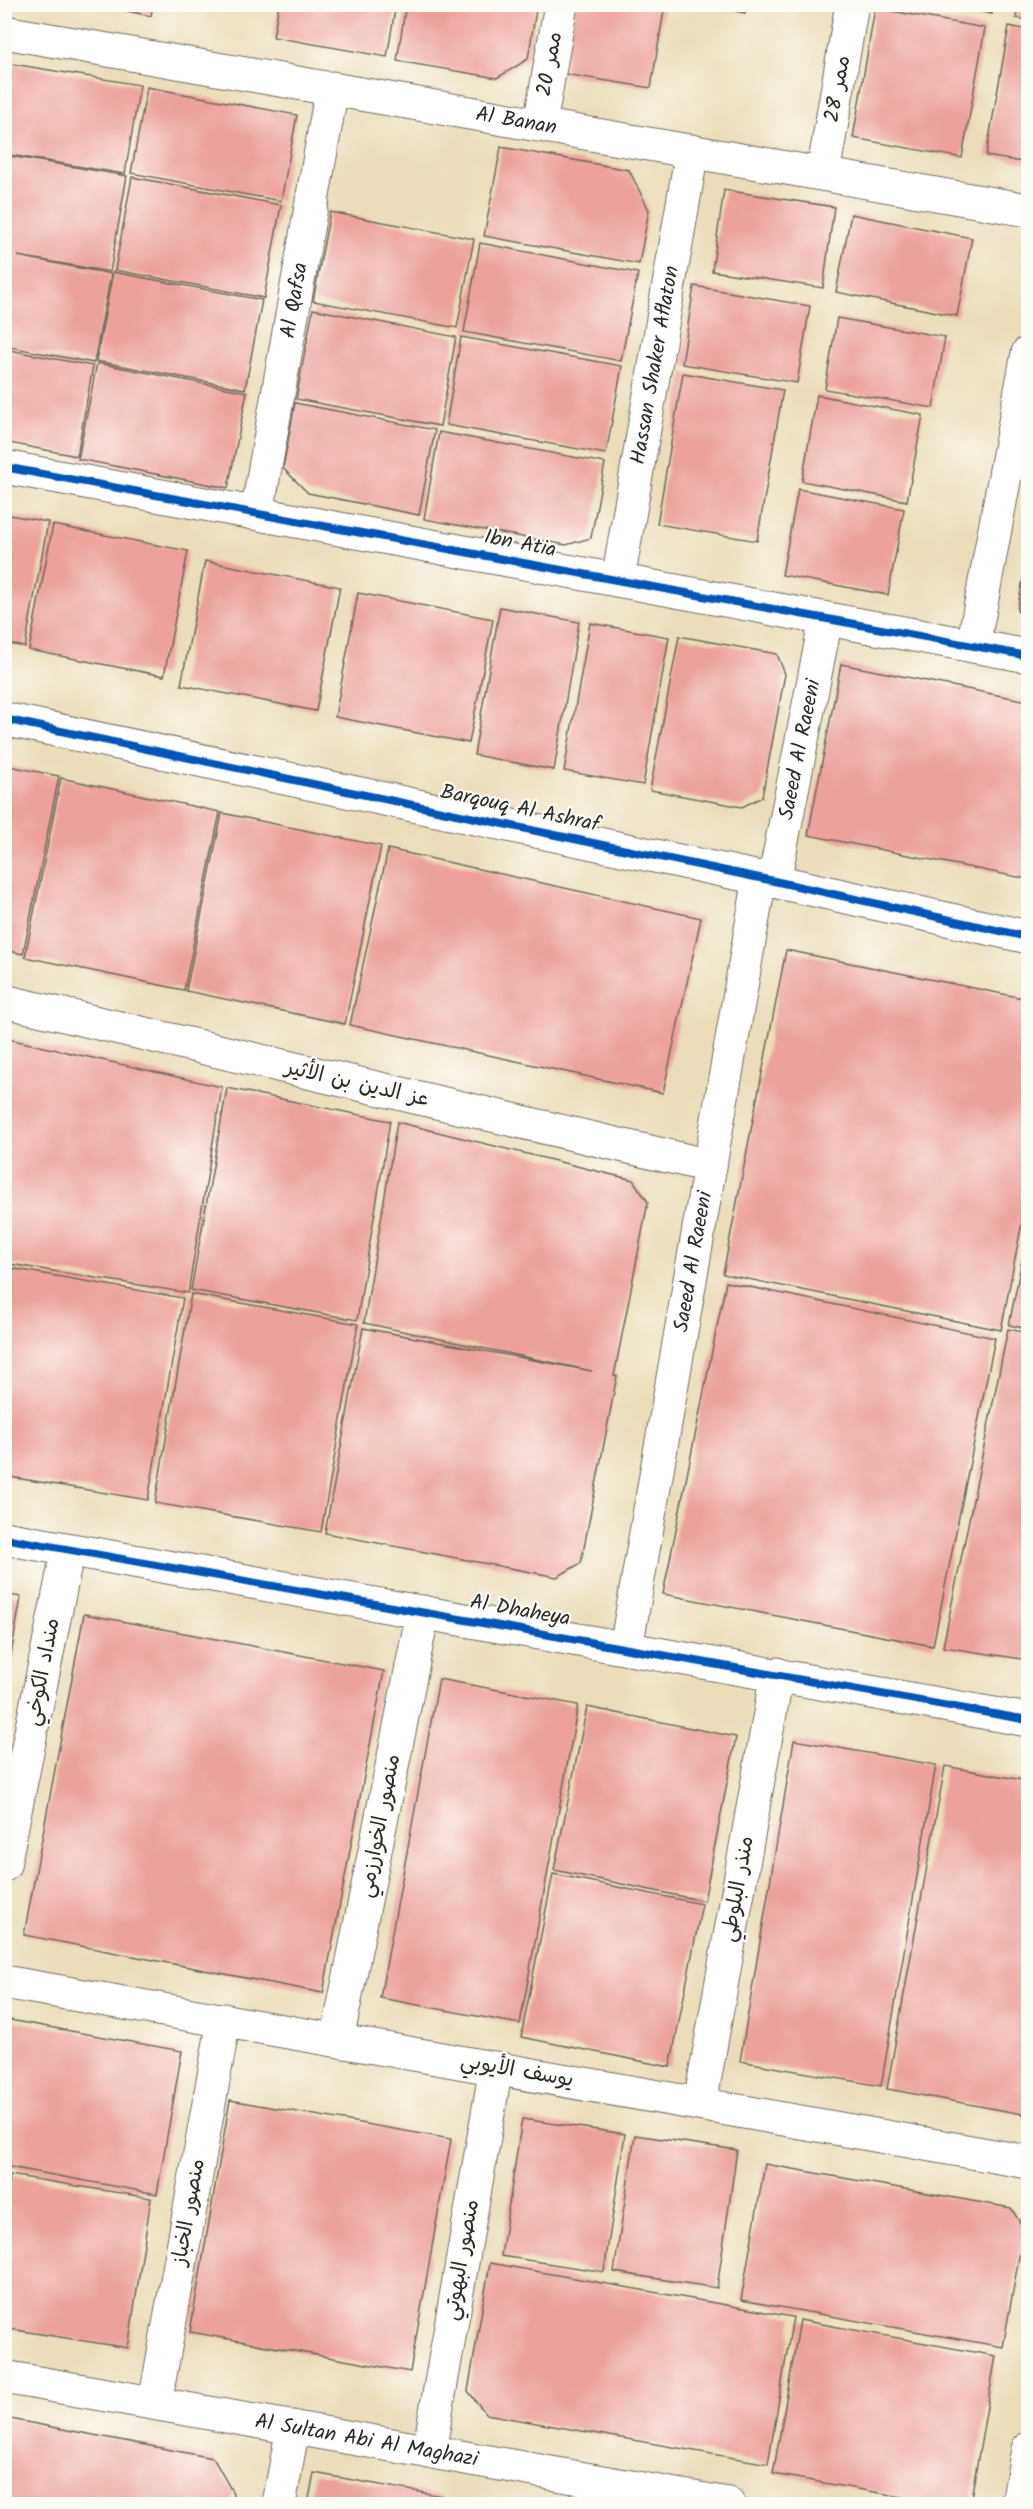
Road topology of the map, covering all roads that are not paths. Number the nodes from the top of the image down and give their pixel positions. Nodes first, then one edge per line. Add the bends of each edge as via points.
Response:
1 (561, 4) edge
2 (852, 4) edge
3 (4, 32) edge
4 (332, 88) junction
5 (540, 124) junction
6 (692, 151) junction
7 (824, 174) junction
8 (1029, 210) edge
9 (1029, 353) edge
10 (4, 467) edge
11 (257, 513) junction
12 (618, 580) junction
13 (826, 619) junction
14 (973, 646) junction
15 (1029, 656) edge
16 (4, 719) edge
17 (767, 879) junction
18 (1029, 937) edge
19 (4, 1001) edge
20 (710, 1166) junction
21 (4, 1539) edge
22 (68, 1550) junction
23 (423, 1612) junction
24 (626, 1648) junction
25 (777, 1674) junction
26 (1029, 1720) edge
27 (4, 1865) edge
28 (4, 1982) edge
29 (224, 2020) junction
30 (337, 2040) junction
31 (496, 2068) junction
32 (700, 2104) junction
33 (1029, 2162) edge
34 (4, 2377) edge
35 (155, 2403) junction
36 (292, 2427) junction
37 (1029, 2449) edge
38 (429, 2452) junction
39 (668, 2499) edge
40 (279, 2505) edge
41 (728, 2505) edge
42 (1018, 2505) edge

1 - 5 street, ممر 20
2 - 7 street, ممر 28
3 - 4 street, Al Banan
4 - 5 street, Al Banan
4 - 11 street, Al Qafsa
5 - 6 street, Al Banan
6 - 7 street, Al Banan
6 - 12 street, Hassan Shaker Aflaton
7 - 8 street, Al Banan
9 - 14 street
10 - 11 street, Ibn Atia
11 - 12 street, Ibn Atia
12 - 13 street, Ibn Atia
13 - 14 street, Ibn Atia
13 - 17 street, Saeed Al Raeeni
14 - 15 street, Ibn Atia
16 - 17 street, Barqouq Al Ashraf
17 - 18 street, Barqouq Al Ashraf
17 - 20 street, Saeed Al Raeeni
19 - 20 street, عز الدين بن الأثير
20 - 24 street, Saeed Al Raeeni
21 - 22 street, Al Dhaheya
22 - 23 street, Al Dhaheya
22 - 27 street, منداد الكوخي
23 - 24 street, Al Dhaheya
23 - 30 street, منصور الخوارزمي
24 - 25 street, Al Dhaheya
25 - 26 street, Al Dhaheya
25 - 32 street, منذر البلوطي
28 - 29 street, يوسف الأيوبي
29 - 30 street, يوسف الأيوبي
29 - 35 street, منصور الخباز
30 - 31 street, يوسف الأيوبي
31 - 32 street, يوسف الأيوبي
31 - 38 street, منصور البهوتي
32 - 33 street, يوسف الأيوبي
34 - 35 street, Al Sultan Abi Al Maghazi
35 - 36 street, Al Sultan Abi Al Maghazi
36 - 38 street, Al Sultan Abi Al Maghazi
36 - 40 street
37 - 42 street
38 - 39 street, Al Sultan Abi Al Maghazi
39 - 41 street, Al Sultan Abi Al Maghazi

